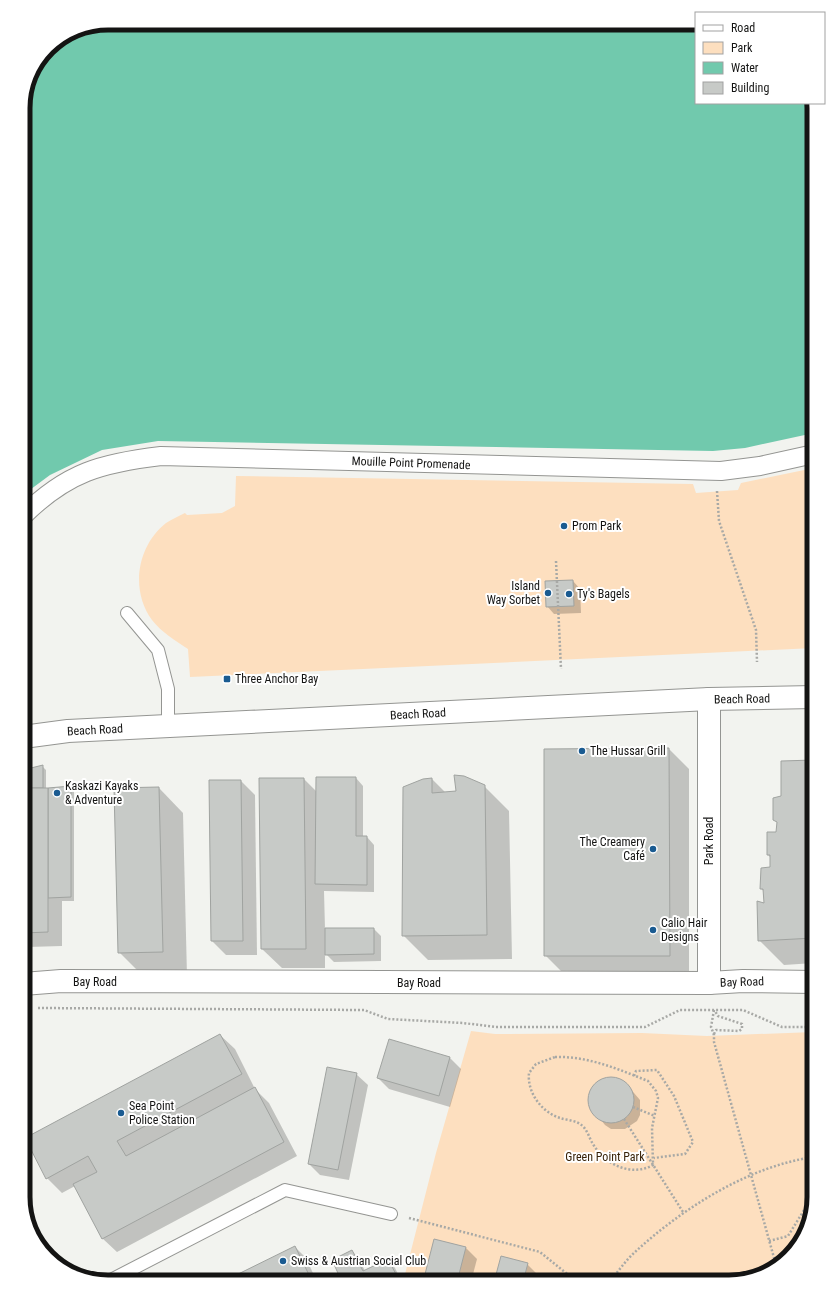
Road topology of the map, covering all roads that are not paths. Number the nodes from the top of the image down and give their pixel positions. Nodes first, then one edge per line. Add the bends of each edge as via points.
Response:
1 (807, 456) edge
2 (30, 510) edge
3 (127, 613) dead end
4 (807, 697) edge
5 (709, 699) junction
6 (168, 727) junction
7 (30, 736) edge
8 (807, 982) edge
9 (30, 983) edge
10 (709, 983) junction
11 (391, 1214) dead end
12 (121, 1275) edge

1 - 2 street, Mouille Point Promenade via 760,466 716,471 161,456 104,465 77,476 54,489
3 - 6 lane via 158,650 168,689
4 - 5 street, Beach Road
5 - 6 street, Beach Road
5 - 10 street, Park Road
6 - 7 street, Beach Road via 68,731
8 - 10 street, Bay Road
9 - 10 street, Bay Road via 61,981
11 - 12 lane via 285,1190

